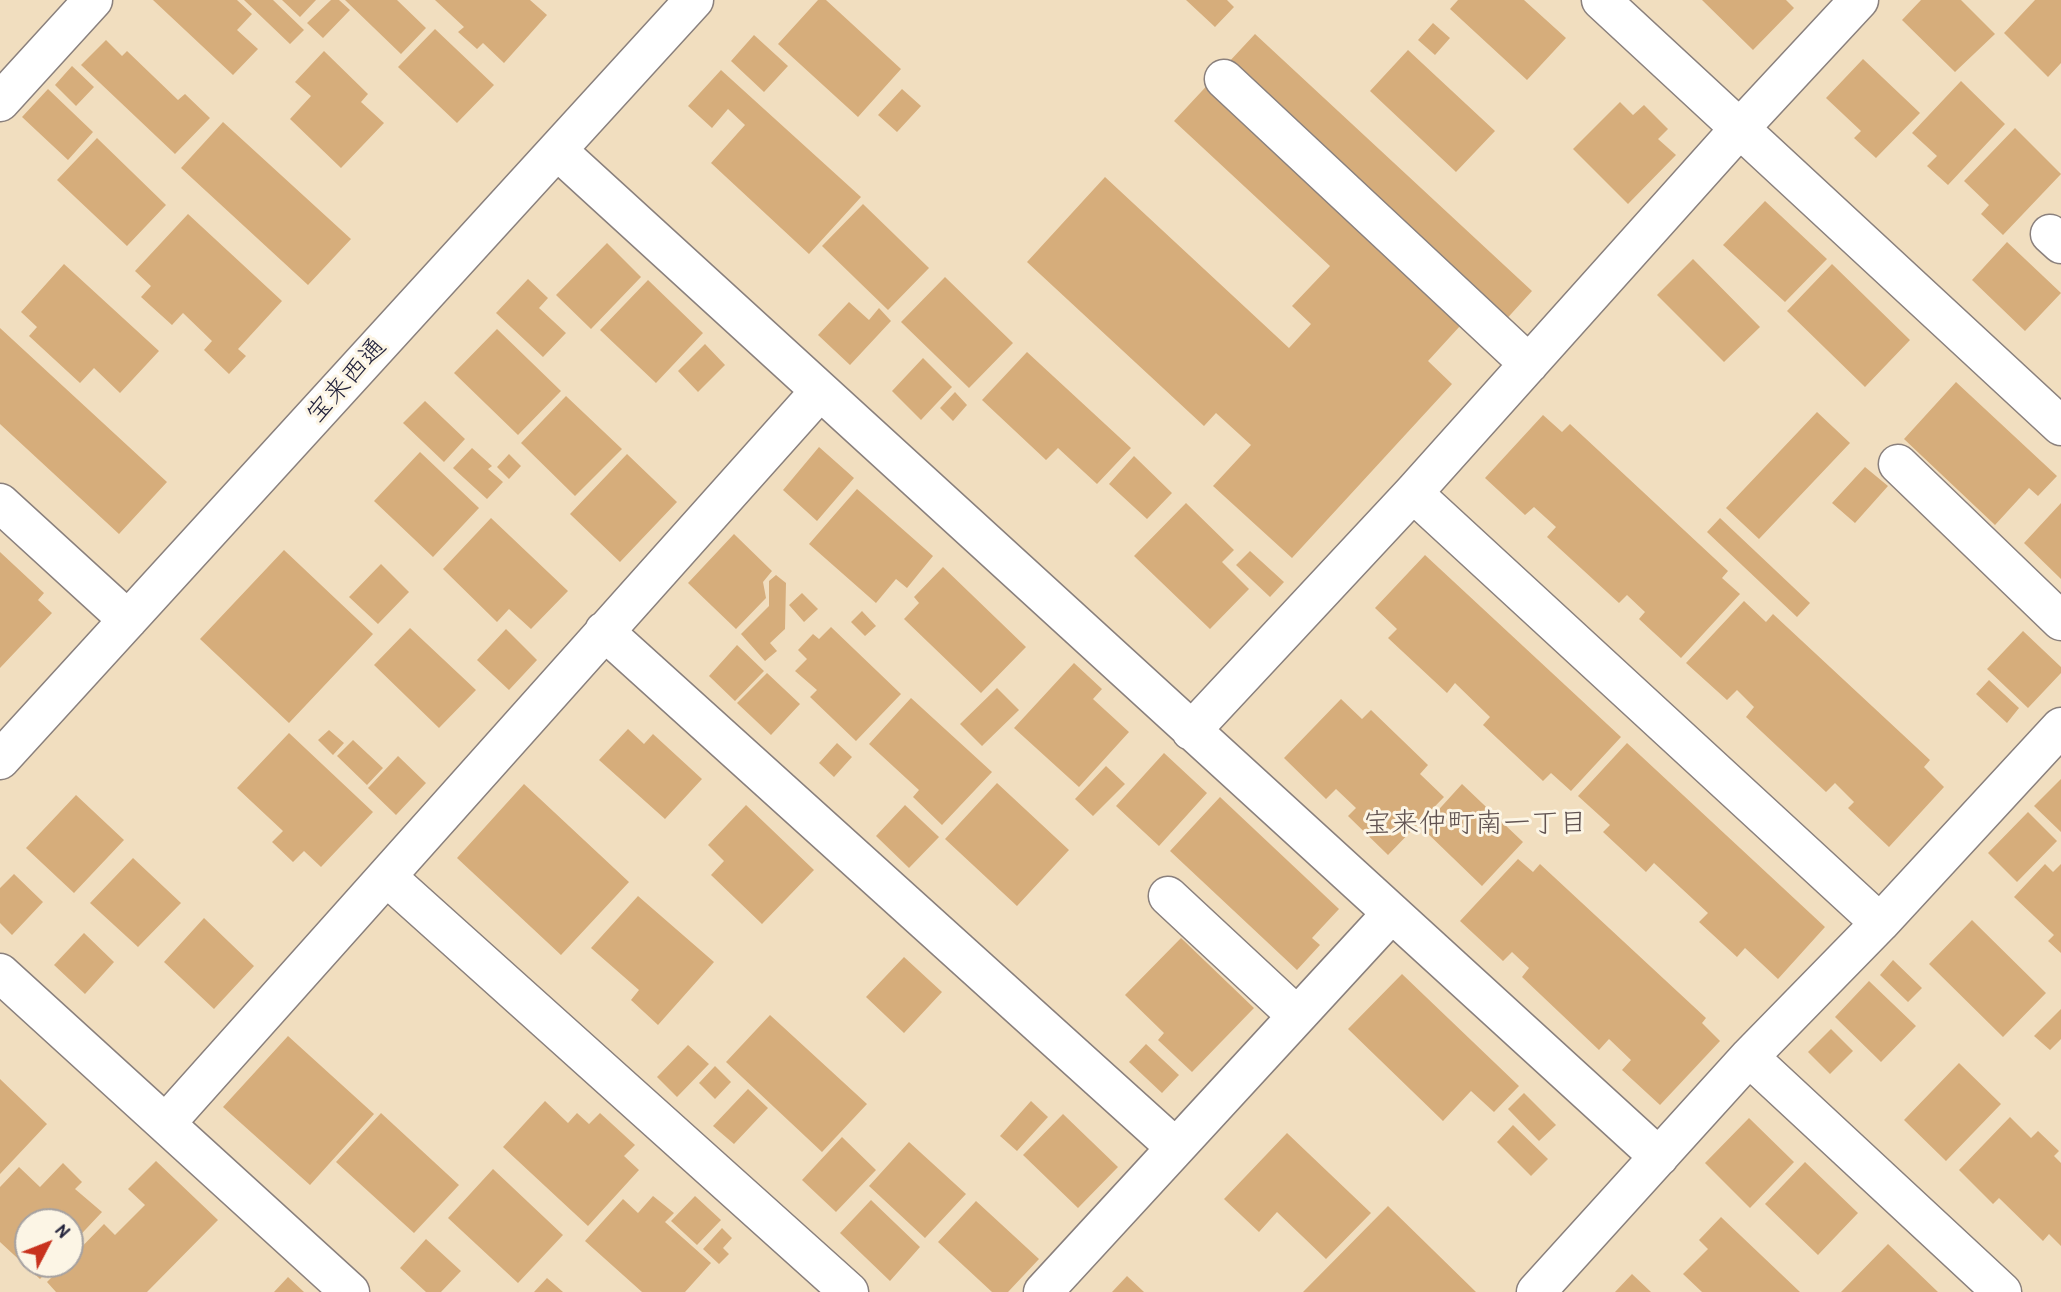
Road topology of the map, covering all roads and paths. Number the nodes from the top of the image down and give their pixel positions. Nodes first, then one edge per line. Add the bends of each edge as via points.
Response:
1 (93, 0) edge
2 (694, 0) edge
3 (1601, 0) edge
4 (1859, 0) edge
5 (1224, 79) dead end
6 (0, 102) edge
7 (1741, 127) junction
8 (558, 150) junction
9 (1529, 364) junction
10 (820, 391) junction
11 (2061, 426) edge
12 (1898, 464) dead end
13 (1413, 493) junction
14 (0, 503) edge
15 (128, 620) junction
16 (2061, 621) edge
17 (604, 631) junction
18 (2061, 727) edge
19 (1191, 731) junction
20 (3, 750) edge
21 (387, 877) junction
22 (1168, 896) dead end
23 (1392, 913) junction
24 (1880, 923) junction
25 (0, 973) edge
26 (1297, 1016) junction
27 (1749, 1057) junction
28 (166, 1123) junction
29 (1175, 1147) junction
30 (1659, 1157) junction
31 (350, 1292) edge
32 (849, 1292) edge
33 (1043, 1292) edge
34 (1536, 1292) edge
35 (2002, 1292) edge

1 - 6 street
2 - 8 street, 宝来西通
3 - 7 street
4 - 7 street
5 - 9 street
7 - 9 street
7 - 11 street
8 - 10 street
8 - 15 street, 宝来西通
9 - 13 street
10 - 17 street
10 - 19 street
12 - 16 street
13 - 19 street
13 - 24 street
14 - 15 street
15 - 20 street, 宝来西通
17 - 21 street
17 - 29 street
18 - 24 street
19 - 23 street
21 - 28 street
21 - 32 street
22 - 26 street
23 - 26 street
23 - 30 street
24 - 27 street
25 - 28 street
26 - 29 street
27 - 30 street
27 - 35 street
28 - 31 street
29 - 33 street
30 - 34 street

